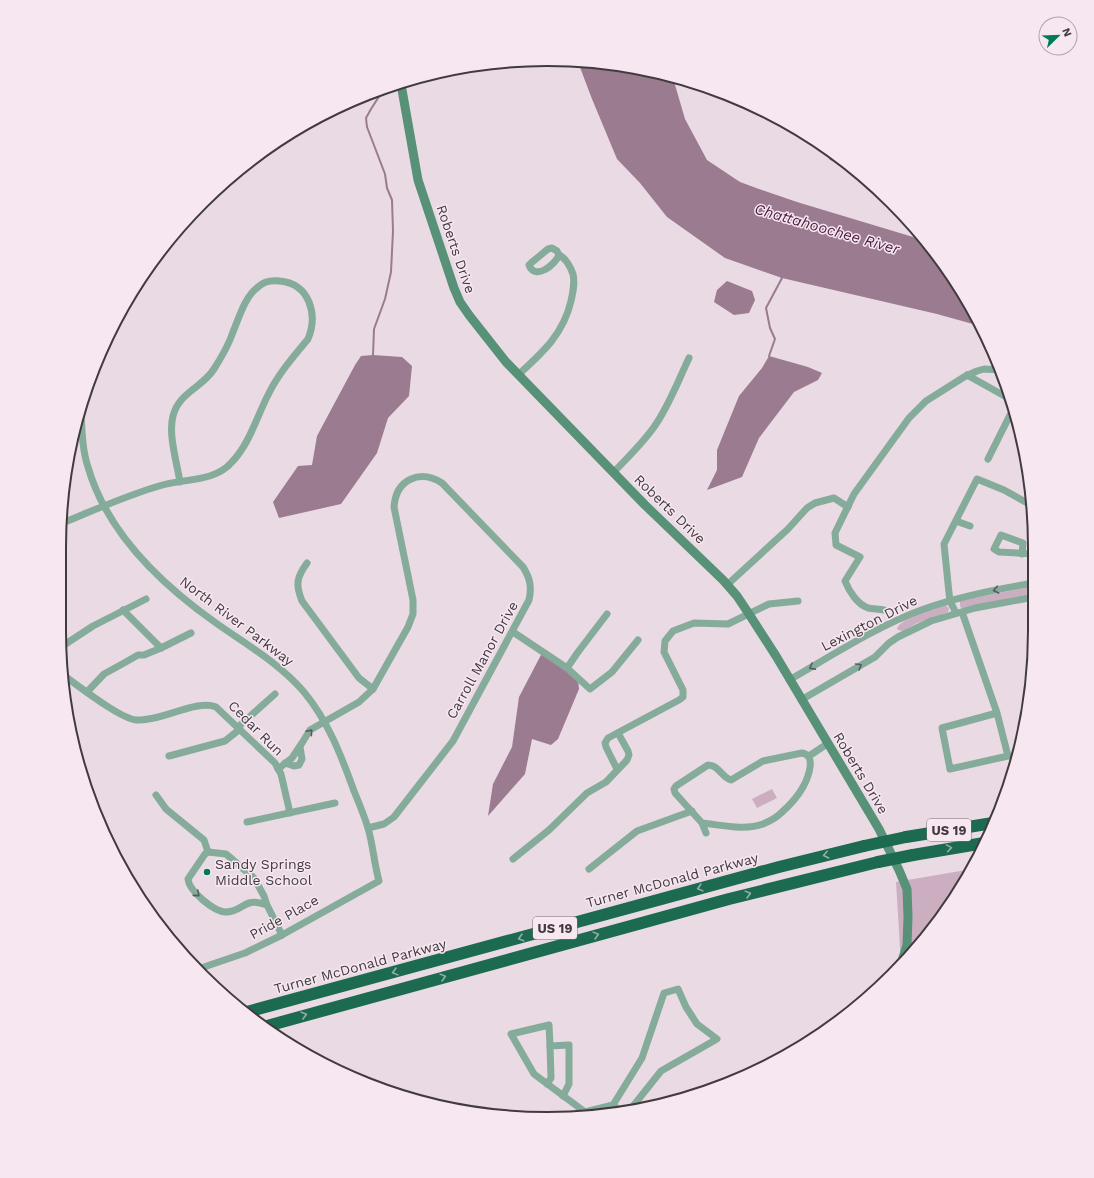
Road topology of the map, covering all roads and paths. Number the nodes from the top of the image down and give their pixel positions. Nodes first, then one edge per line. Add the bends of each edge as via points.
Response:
1 (401, 89) edge
2 (559, 255) dead end
3 (689, 358) dead end
4 (994, 370) edge
5 (518, 375) junction
6 (967, 375) junction
7 (1003, 395) edge
8 (1009, 415) edge
9 (82, 424) edge
10 (82, 432) joint
11 (988, 459) dead end
12 (613, 473) junction
13 (180, 482) junction
14 (1026, 502) edge
15 (104, 506) junction
16 (848, 507) junction
17 (67, 521) edge
18 (956, 521) junction
19 (970, 526) dead end
20 (1022, 554) dead end
21 (1028, 554) edge
22 (307, 563) dead end
23 (1028, 584) edge
24 (727, 585) junction
25 (1028, 598) edge
26 (146, 599) dead end
27 (798, 601) dead end
28 (950, 601) junction
29 (123, 610) junction
30 (884, 610) dead end
31 (959, 612) junction
32 (607, 614) dead end
33 (749, 614) junction
34 (513, 632) junction
35 (191, 633) dead end
36 (638, 640) dead end
37 (66, 643) edge
38 (161, 648) junction
39 (567, 668) junction
40 (69, 679) edge
41 (789, 680) junction
42 (373, 690) junction
43 (87, 692) junction
44 (275, 694) dead end
45 (801, 700) junction
46 (997, 713) junction
47 (324, 721) junction
48 (239, 728) junction
49 (618, 733) junction
50 (827, 744) junction
51 (300, 747) junction
52 (168, 756) dead end
53 (809, 756) junction
54 (285, 763) junction
55 (278, 769) junction
56 (617, 769) junction
57 (156, 795) dead end
58 (335, 804) dead end
59 (692, 812) junction
60 (290, 813) junction
61 (247, 822) dead end
62 (702, 823) junction
63 (987, 824) edge
64 (368, 828) junction
65 (706, 834) dead end
66 (978, 843) edge
67 (208, 852) junction
68 (513, 859) dead end
69 (588, 869) dead end
70 (379, 881) joint
71 (267, 906) junction
72 (282, 935) junction
73 (905, 953) edge
74 (203, 967) edge
75 (251, 1011) edge
76 (271, 1025) edge
77 (550, 1046) junction
78 (547, 1084) junction
79 (563, 1096) junction
80 (635, 1104) edge
81 (613, 1105) junction
82 (615, 1107) edge
83 (596, 1109) edge
84 (583, 1111) edge

1 - 5 street, Roberts Drive via 418,180 454,288 469,315
2 - 5 street via 566,260 574,278 569,311 552,342
3 - 12 street via 661,416 635,450
4 - 6 street
5 - 12 street, Roberts Drive
6 - 7 street
6 - 16 street via 926,401 909,418 854,494
8 - 11 street
9 - 10 street, North River Parkway
10 - 15 street, North River Parkway via 94,487
12 - 24 street, Roberts Drive
13 - 13 street via 207,477 222,471 243,448 269,392 308,339 313,321 312,311 300,288 274,280 256,287 241,311 233,333 211,374 180,400 172,418 172,435
13 - 15 street via 160,485
14 - 18 street via 977,479
15 - 17 street
15 - 47 street, North River Parkway via 130,544 173,590 278,666 303,692
16 - 24 street via 834,498 812,505
16 - 30 street via 835,532 836,545 860,557 845,581 857,601 867,607
18 - 19 street
18 - 28 street via 944,544
20 - 21 street
22 - 42 street via 297,581 302,601 359,678
23 -> 28 street, Lexington Drive
24 - 33 street, Roberts Drive
25 - 31 street, Lexington Drive
26 - 29 street
27 - 33 street via 769,604
28 - 31 street
28 -> 41 street, Lexington Drive via 904,617
29 - 37 street
29 - 38 street
45 -> 31 street, Lexington Drive via 868,662 901,636 931,621
31 - 46 street
32 - 39 street
33 - 41 street, Roberts Drive
33 - 49 street via 728,624 694,623 673,631 665,641 664,652 683,690 682,697
34 - 39 street
34 - 42 street, Carroll Manor Drive via 531,593 523,567 442,484 425,476 408,480 397,492 394,507 413,600 413,614
34 - 64 street, Carroll Manor Drive via 453,741 394,817 384,824
35 - 38 street
36 - 39 street via 612,672 590,688
38 - 43 street via 138,655 104,674
40 - 43 street, Cedar Run
41 - 45 street, Roberts Drive
42 - 47 street, Carroll Manor Drive via 359,702
43 - 48 street, Cedar Run via 123,716 135,720 158,718 211,705
44 - 48 street
45 - 50 street, Roberts Drive
46 - 46 street via 942,728 950,769 1008,756
51 -> 47 street, Cedar Run via 310,730
47 - 64 street, North River Parkway via 335,740
48 - 52 street via 225,740
48 - 55 street, Cedar Run
49 - 56 street via 628,755 627,760
49 - 56 street via 608,738 605,743
50 - 53 street
50 - 73 street, Roberts Drive via 879,829 899,870 906,889 908,918
51 - 54 street, Cedar Run
51 - 54 street via 302,759 299,765
53 - 59 street via 802,753 763,761 731,780 716,767 708,765 674,789
53 - 62 street via 810,762 803,787 773,820 761,825 742,827
54 - 55 street, Cedar Run
55 - 60 street, Cedar Run
56 - 68 street via 606,782 587,792 549,830
57 - 67 street via 166,809 204,840
58 - 60 street
59 - 62 street
59 - 69 street via 637,831
60 - 61 street
62 - 65 street
63 -> 75 highway, Turner McDonald Parkway / US 19, bridge via 906,837 778,867
64 - 70 street, North River Parkway
76 -> 66 highway, US 19, bridge via 729,899 913,854
67 - 71 street via 226,854 250,874 260,887
67 -> 71 street via 188,879 190,888 196,895 223,912 254,902
70 - 72 street, Pride Place
71 - 72 street
72 - 74 street, Pride Place via 245,953
77 - 78 street via 551,1078
77 - 78 street via 549,1025 511,1034 534,1074
77 - 79 street via 569,1045 569,1084
78 - 79 street
79 - 84 street
80 - 81 street via 661,1071 717,1039 697,1024 678,989 664,993 642,1058
81 - 82 street
81 - 83 street

